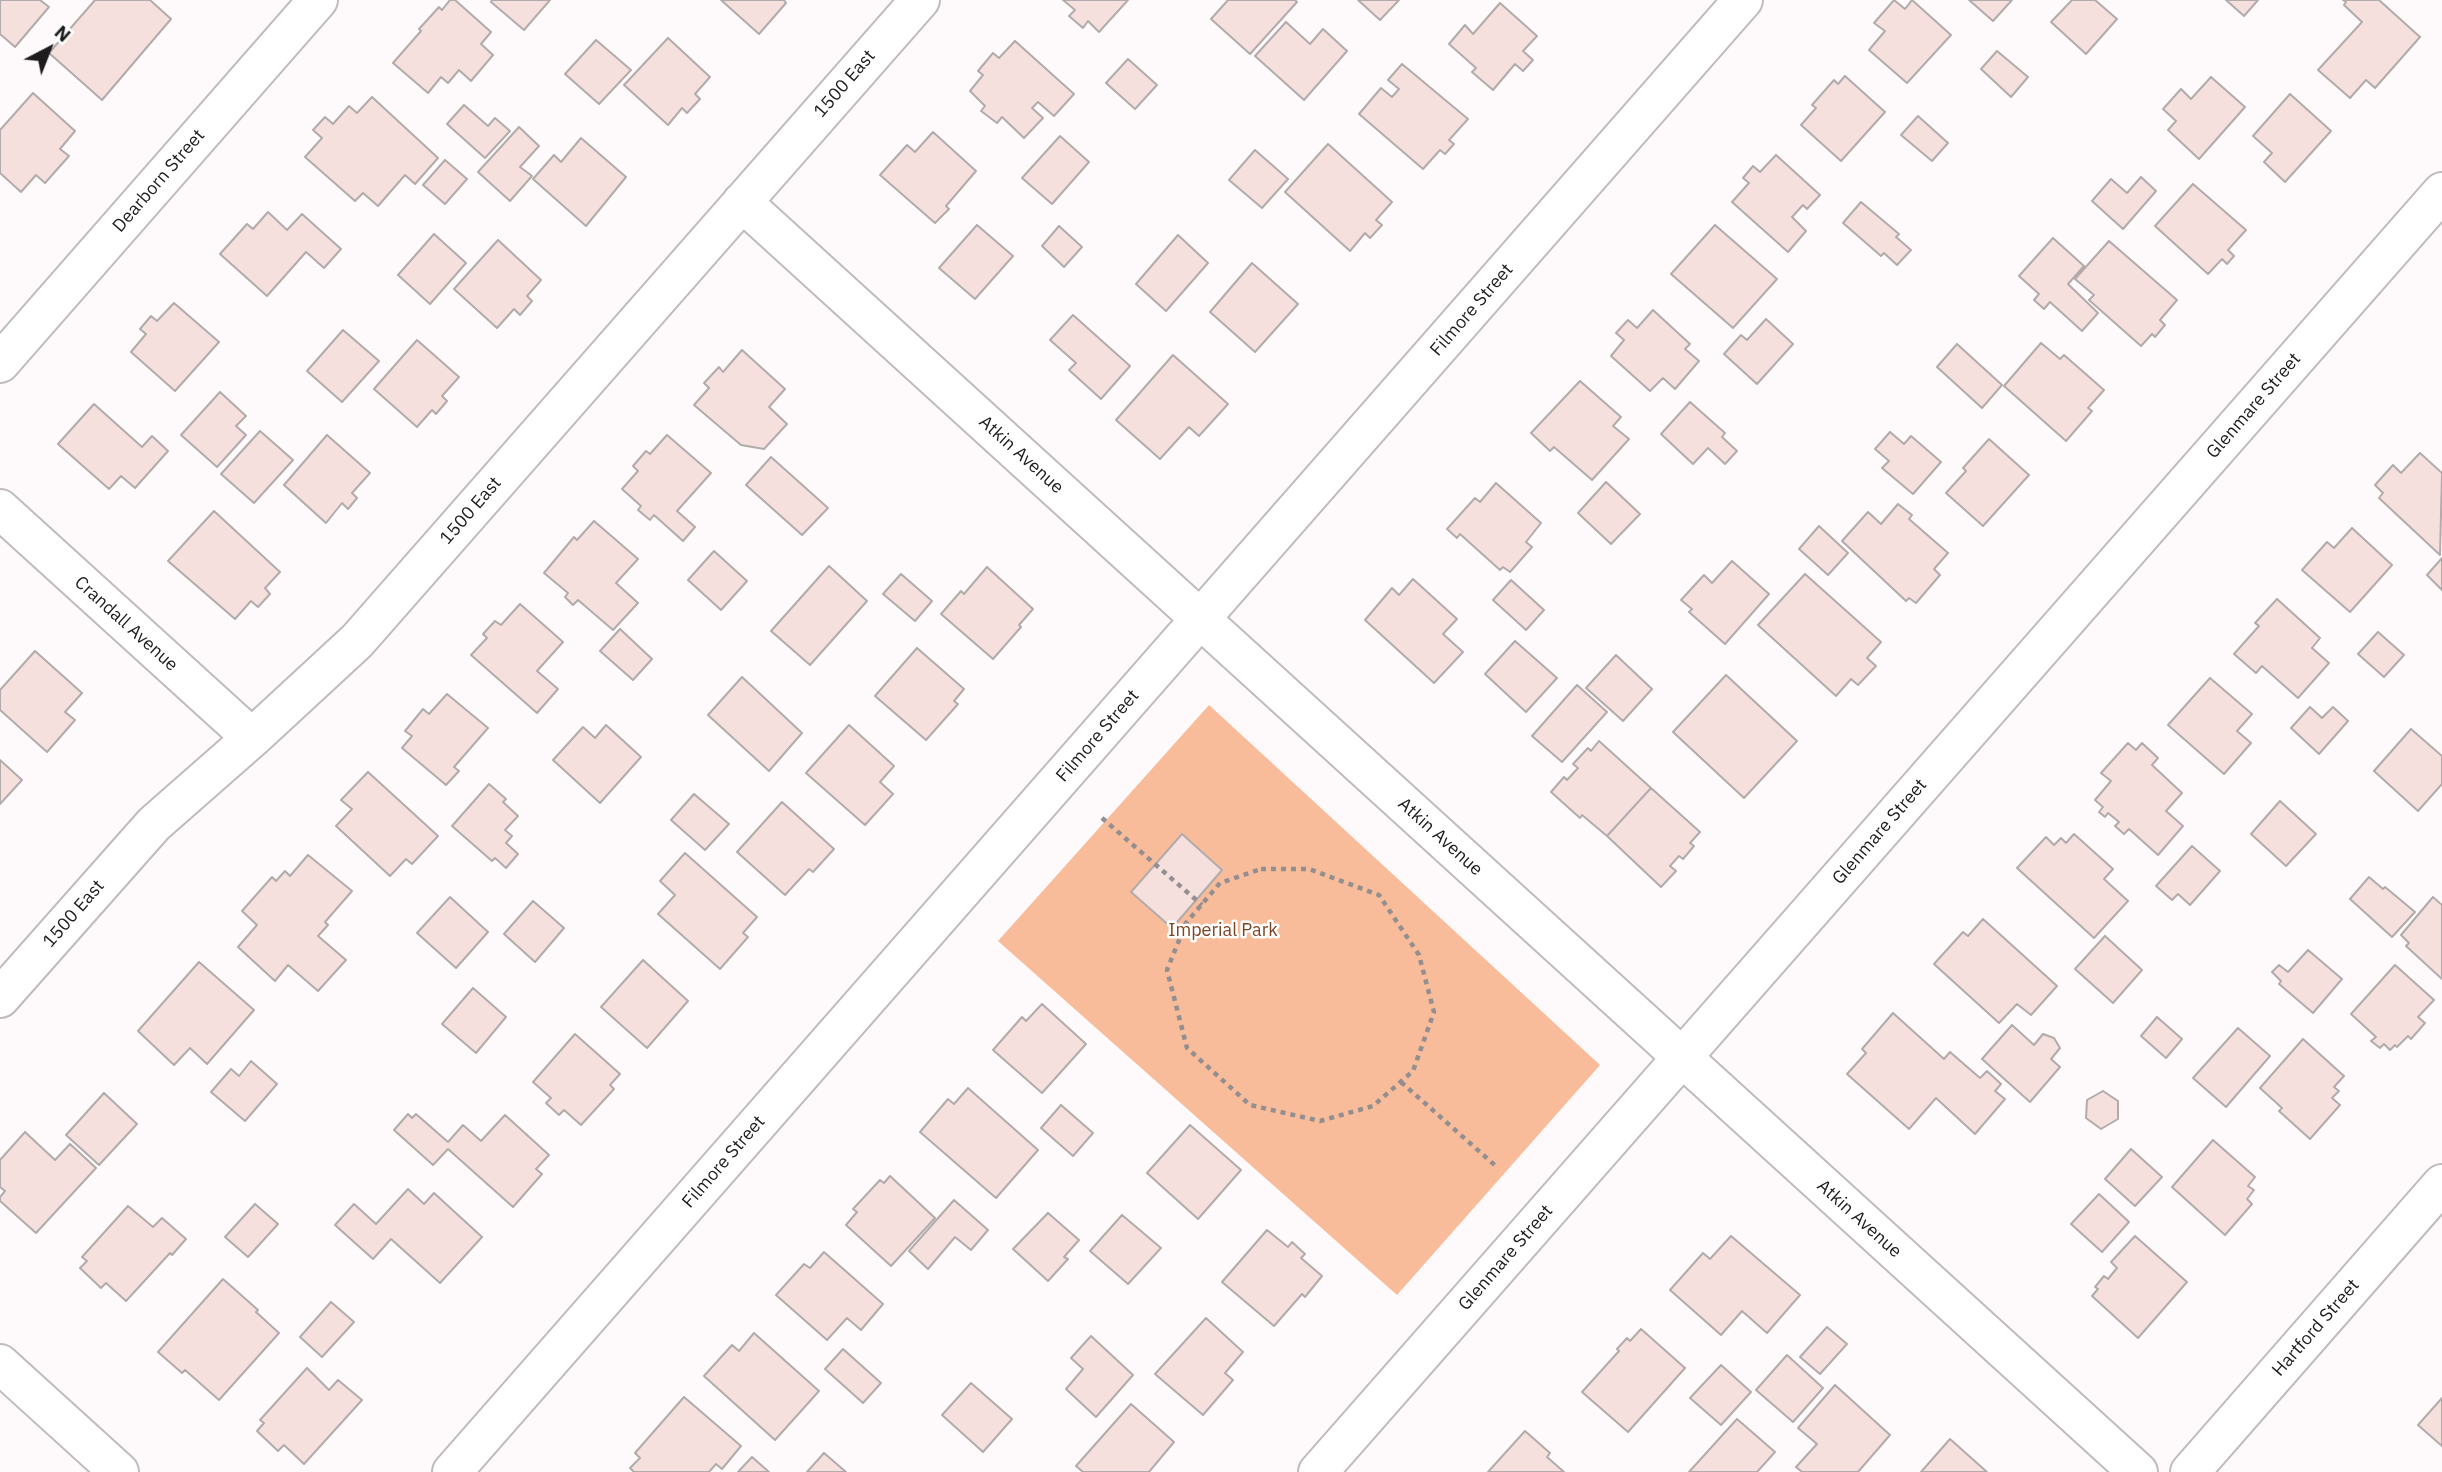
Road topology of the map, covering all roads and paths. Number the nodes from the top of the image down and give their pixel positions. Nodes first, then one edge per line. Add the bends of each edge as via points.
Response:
1 (318, 0) edge
2 (919, 0) edge
3 (1743, 0) edge
4 (2442, 192) edge
5 (742, 202) junction
6 (0, 363) edge
7 (0, 509) edge
8 (1200, 619) junction
9 (252, 738) junction
10 (1102, 818) dead end
11 (1202, 905) junction
12 (0, 998) edge
13 (1682, 1057) junction
14 (1401, 1082) junction
15 (1499, 1168) dead end
16 (2442, 1184) edge
17 (0, 1364) edge
18 (119, 1472) edge
19 (452, 1472) edge
20 (1318, 1472) edge
21 (2138, 1472) edge
22 (2190, 1472) edge

1 - 6 street, Dearborn Street
2 - 5 street, 1500 East
3 - 8 street, Filmore Street
4 - 13 street, Glenmare Street
5 - 8 street, Atkin Avenue
5 - 9 street, 1500 East via 357,641
7 - 9 street, Crandall Avenue
8 - 13 street, Atkin Avenue
8 - 19 street, Filmore Street
9 - 12 street, 1500 East via 154,824
10 - 11 path
11 - 14 path via 1186,923 1167,970 1187,1048 1241,1097 1250,1105 1320,1121 1373,1106
11 - 14 path via 1220,883 1261,869 1309,869 1379,895 1419,955 1434,1012 1413,1071
13 - 20 street, Glenmare Street
13 - 21 street, Atkin Avenue
14 - 15 path
16 - 22 street, Hartford Street
17 - 18 street

